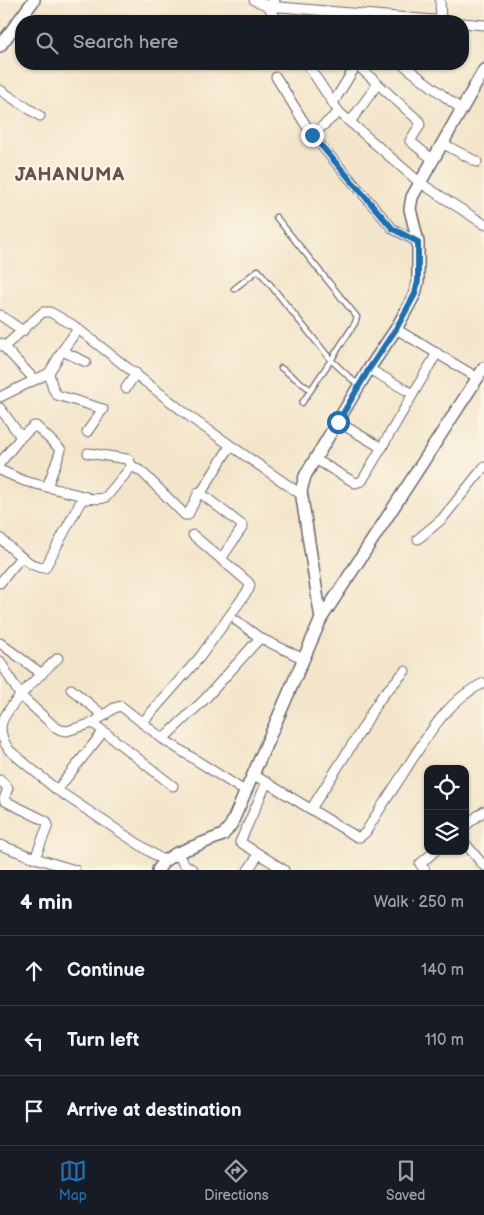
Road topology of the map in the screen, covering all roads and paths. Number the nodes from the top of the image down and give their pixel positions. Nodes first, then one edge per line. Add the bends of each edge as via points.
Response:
1 (34, 0) edge
2 (254, 0) edge
3 (440, 0) edge
4 (272, 3) edge
5 (23, 15) edge
6 (276, 15) edge
7 (350, 15) edge
8 (441, 15) edge
9 (469, 23) edge
10 (484, 24) edge
11 (15, 26) edge
12 (0, 46) edge
13 (311, 70) edge
14 (353, 70) edge
15 (363, 70) edge
16 (410, 70) edge
17 (484, 70) edge
18 (276, 77) dead end
19 (377, 84) junction
20 (0, 90) edge
21 (333, 102) junction
22 (461, 109) junction
23 (339, 112) junction
24 (40, 116) dead end
25 (350, 122) junction
26 (312, 135) junction
27 (442, 143) junction
28 (432, 158) junction
29 (477, 162) dead end
30 (419, 182) junction
31 (276, 217) dead end
32 (484, 224) edge
33 (418, 242) junction
34 (234, 290) dead end
35 (0, 315) edge
36 (78, 329) junction
37 (396, 329) junction
38 (23, 331) junction
39 (2, 345) edge
40 (62, 351) junction
41 (438, 353) junction
42 (331, 360) junction
43 (86, 362) dead end
44 (281, 368) dead end
45 (369, 369) junction
46 (482, 372) edge
47 (49, 373) junction
48 (136, 373) junction
49 (34, 379) junction
50 (359, 386) junction
51 (126, 388) dead end
52 (311, 390) junction
53 (413, 394) junction
54 (0, 398) edge
55 (302, 402) dead end
56 (0, 408) edge
57 (3, 420) edge
58 (338, 422) junction
59 (87, 432) dead end
60 (21, 437) junction
61 (230, 446) junction
62 (382, 448) junction
63 (88, 453) dead end
64 (315, 459) junction
65 (0, 464) edge
66 (132, 466) junction
67 (484, 467) edge
68 (0, 470) edge
69 (47, 487) junction
70 (200, 493) junction
71 (302, 495) junction
72 (88, 498) junction
73 (193, 535) dead end
74 (0, 538) edge
75 (418, 539) dead end
76 (20, 557) junction
77 (220, 558) junction
78 (0, 583) edge
79 (321, 619) junction
80 (237, 621) dead end
81 (260, 638) junction
82 (0, 643) edge
83 (58, 658) dead end
84 (304, 659) junction
85 (0, 661) edge
86 (405, 671) dead end
87 (42, 674) junction
88 (484, 683) edge
89 (71, 689) dead end
90 (20, 695) junction
91 (104, 716) junction
92 (93, 723) junction
93 (142, 724) junction
94 (0, 727) edge
95 (103, 732) junction
96 (163, 738) junction
97 (254, 775) junction
98 (0, 780) edge
99 (267, 782) junction
100 (173, 786) dead end
101 (58, 790) junction
102 (246, 792) junction
103 (310, 809) junction
104 (484, 811) edge
105 (469, 823) edge
106 (0, 845) edge
107 (469, 848) edge
108 (177, 853) junction
109 (258, 854) junction
110 (430, 855) edge
111 (35, 858) junction
112 (161, 866) edge
113 (484, 866) edge
114 (75, 870) edge
115 (193, 870) edge
116 (248, 870) edge
117 (284, 870) edge
118 (425, 870) edge

1 - 5 street
2 - 4 street
3 - 8 street
4 - 6 street
4 - 7 street
9 - 10 street
11 - 12 street
13 - 21 street
14 - 21 street
15 - 19 street
16 - 22 street
17 - 22 street
18 - 26 street
19 - 25 street
19 - 28 street via 419,121 420,125 410,141
20 - 24 street
21 - 23 street
22 - 27 street
23 - 25 street
23 - 26 street
25 - 30 street
26 - 33 street via 393,229
27 - 28 street
27 - 29 street
28 - 30 street
30 - 32 street
30 - 33 street via 410,203
31 - 42 lane via 357,317
33 - 37 street via 415,294
34 - 42 lane via 258,270
35 - 38 street
36 - 38 street via 45,311
36 - 40 street
36 - 48 street
37 - 41 street
37 - 45 street
38 - 39 street
39 - 49 street
40 - 43 street
40 - 47 street
41 - 46 street
41 - 53 street
42 - 50 lane
42 - 52 lane
44 - 52 lane
45 - 50 street
45 - 53 street
46 - 79 street
47 - 49 street
47 - 59 street via 57,395 103,409
48 - 51 street
48 - 61 street
49 - 54 street
50 - 58 street
52 - 55 lane
53 - 62 street
56 - 57 street
57 - 60 street
58 - 62 street
58 - 64 street
60 - 65 street
60 - 69 street via 36,426 61,450
61 - 70 street
61 - 71 street
62 - 64 street via 358,483
63 - 66 street via 127,458
64 - 71 street via 304,476
66 - 70 street via 185,516
66 - 72 street via 106,497
67 - 75 street via 442,519
68 - 69 street
69 - 72 street
70 - 77 street via 243,527
71 - 79 street
72 - 76 street via 79,504 45,568
73 - 77 street
74 - 76 street
76 - 78 street
77 - 93 street via 248,582 249,589 200,657
79 - 84 street
80 - 81 street
81 - 84 street
81 - 96 street via 205,699
82 - 87 street
83 - 87 street
84 - 97 street
85 - 90 street
86 - 103 street via 374,708
87 - 90 street
88 - 103 street via 472,688 450,708 428,735 363,835 357,837
89 - 91 street
90 - 92 street via 61,730
90 - 94 street
91 - 92 street
91 - 93 street via 121,706
92 - 95 street
93 - 96 street
94 - 101 street via 9,750
95 - 100 street
95 - 101 street
96 - 102 street
97 - 99 street
97 - 102 street
98 - 111 street via 8,788 5,801 46,821 48,825
99 - 103 street
99 - 109 street via 240,840
101 - 112 street
102 - 108 street via 223,835
104 - 105 street
106 - 111 street
107 - 113 street
108 - 112 street
108 - 115 street
109 - 116 street
109 - 117 street
110 - 118 street via 420,864
111 - 114 street

